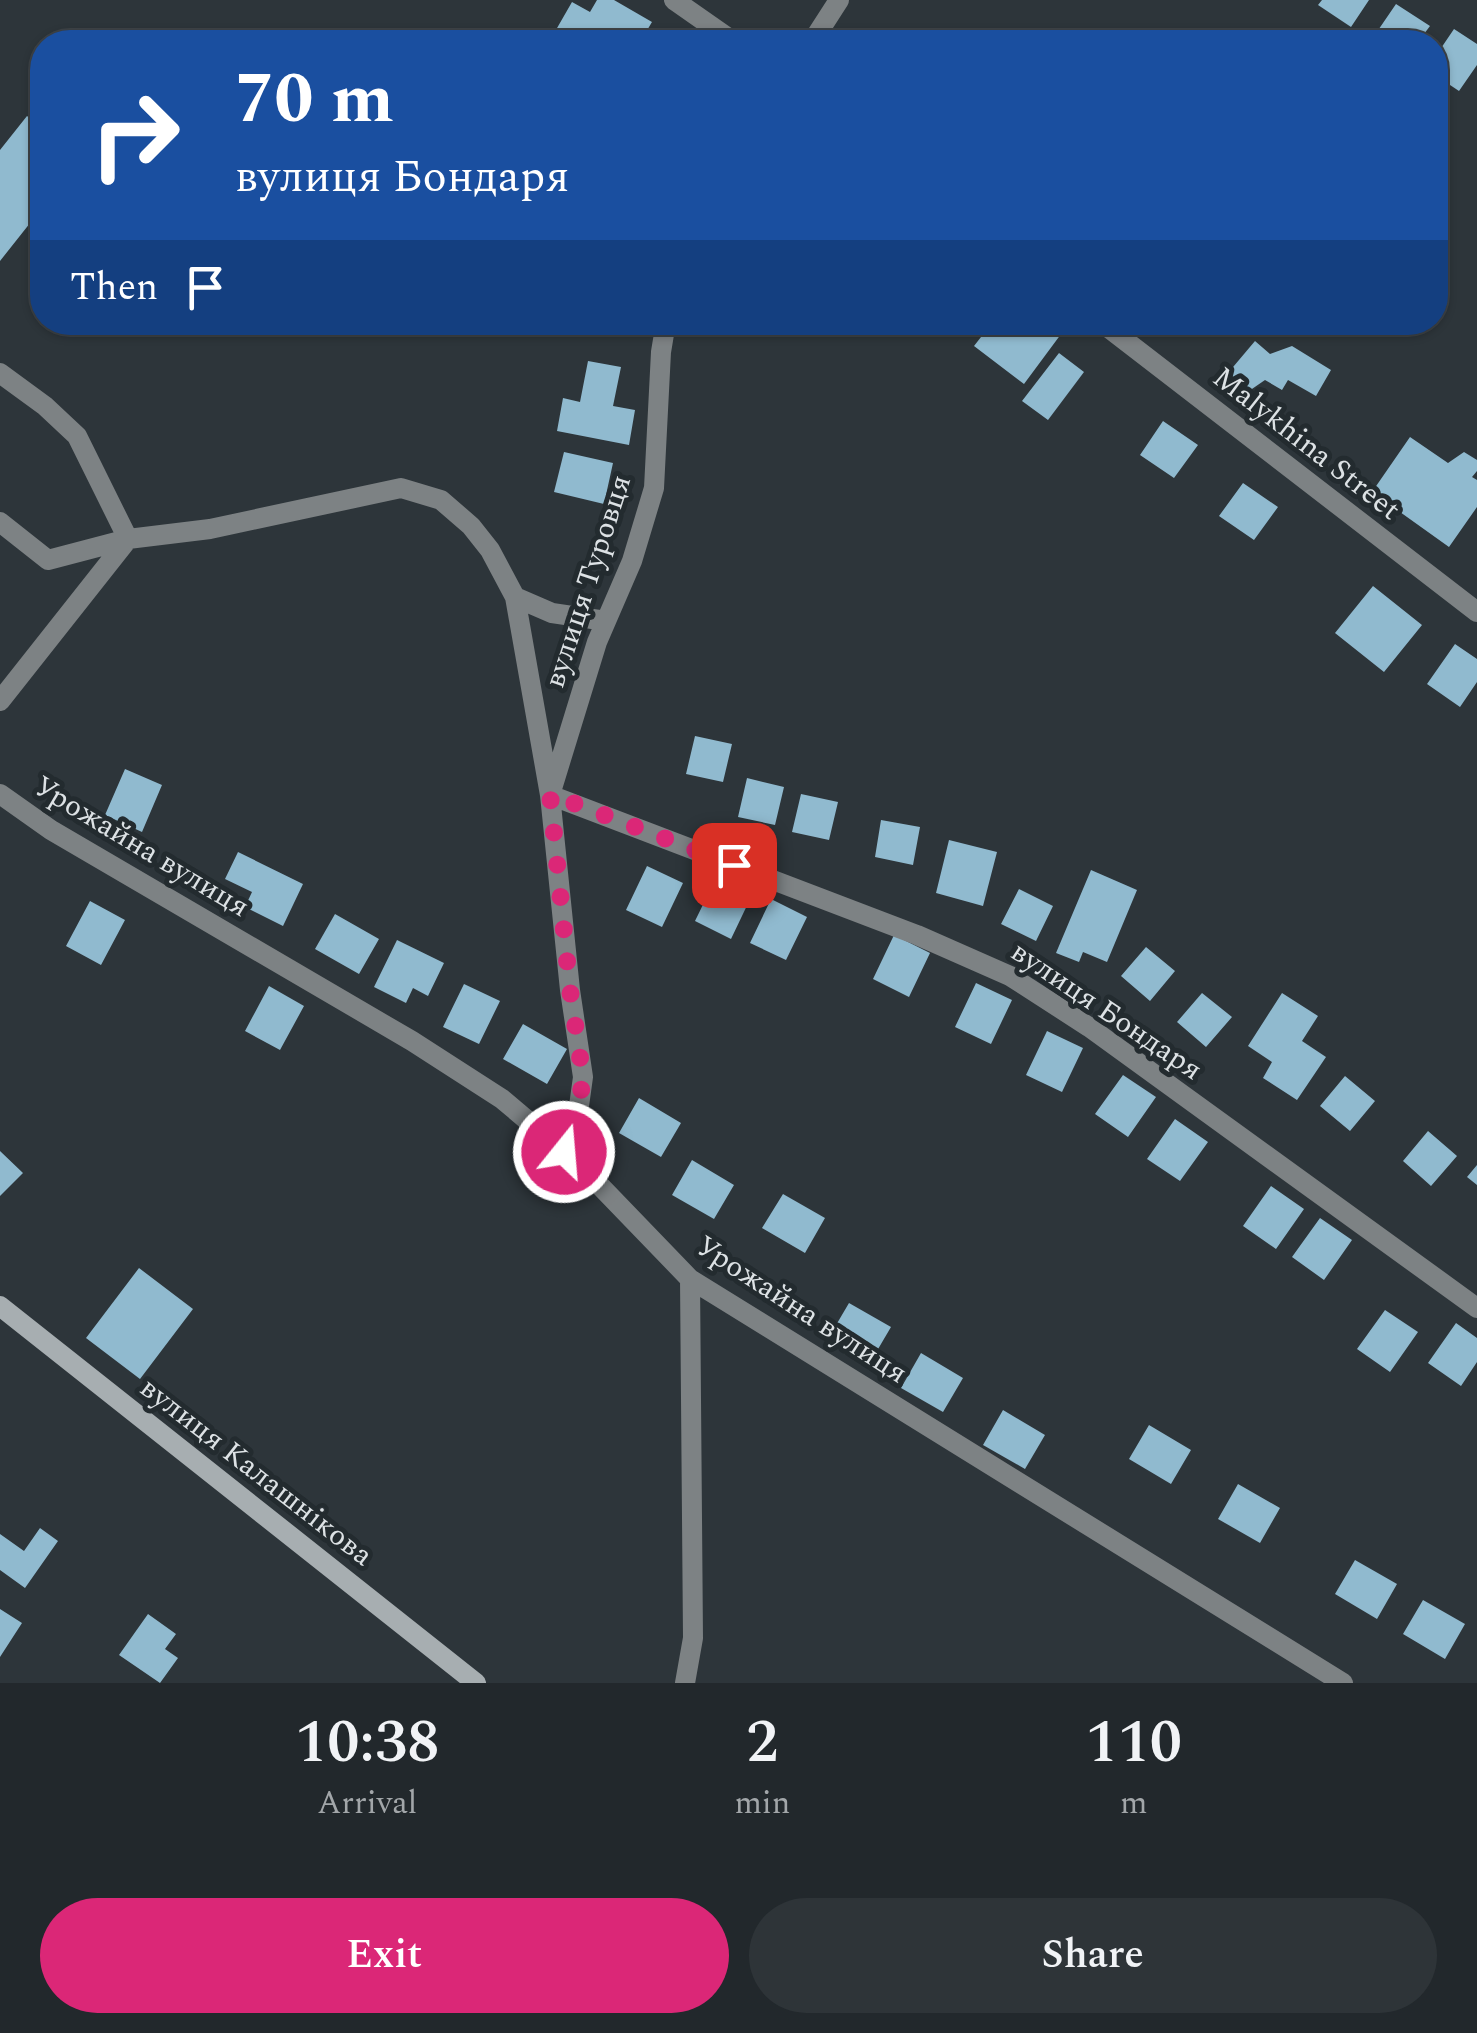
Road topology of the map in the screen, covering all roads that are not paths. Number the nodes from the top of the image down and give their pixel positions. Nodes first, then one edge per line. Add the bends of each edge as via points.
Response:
1 (674, 0) edge
2 (840, 0) edge
3 (717, 30) edge
4 (820, 30) edge
5 (664, 335) edge
6 (1118, 335) edge
7 (0, 373) edge
8 (0, 522) edge
9 (128, 539) junction
10 (515, 597) junction
11 (1477, 612) edge
12 (606, 621) junction
13 (0, 702) edge
14 (0, 794) edge
15 (550, 794) junction
16 (564, 1152) junction
17 (690, 1279) junction
18 (0, 1306) edge
19 (1477, 1308) edge
20 (476, 1683) edge
21 (685, 1683) edge
22 (1343, 1683) edge

1 - 3 street
2 - 4 street
5 - 12 street, вулиця Туровця via 654,488
6 - 11 street, Malykhina Street
7 - 9 street via 77,436
8 - 9 street via 48,560
9 - 10 street via 228,526 400,488 441,500 472,526
9 - 13 street
10 - 12 street via 552,613
10 - 15 street
12 - 15 street, вулиця Туровця
14 - 16 street, Урожайна вулиця via 412,1041 502,1100
15 - 16 street via 583,1077
15 - 19 street, вулиця Бондаря via 1010,976
16 - 17 street, Урожайна вулиця
17 - 21 street via 692,1638
17 - 22 street, Урожайна вулиця
18 - 20 street, вулиця Калашнікова

